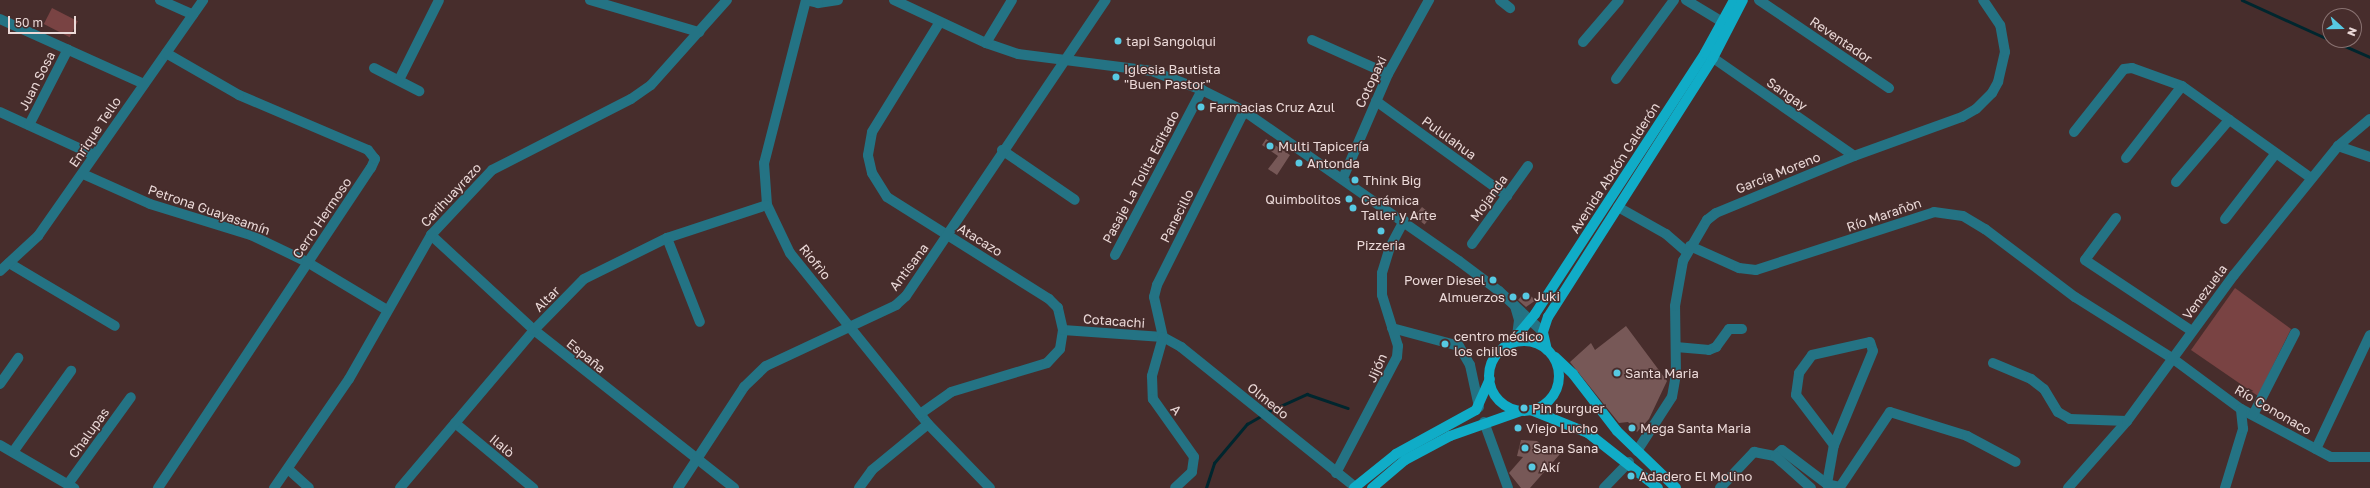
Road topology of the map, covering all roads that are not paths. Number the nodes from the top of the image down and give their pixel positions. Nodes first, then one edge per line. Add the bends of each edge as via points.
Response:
1 (160, 0) edge
2 (203, 0) edge
3 (439, 0) edge
4 (590, 0) edge
5 (727, 0) edge
6 (806, 0) edge
7 (838, 0) edge
8 (894, 0) edge
9 (1012, 0) edge
10 (1106, 0) edge
11 (1429, 0) edge
12 (1500, 0) edge
13 (1619, 0) edge
14 (1674, 0) edge
15 (1686, 0) edge
16 (1734, 0) edge
17 (1743, 0) edge
18 (1759, 0) edge
19 (1983, 0) edge
20 (1510, 8) dead end
21 (193, 15) junction
22 (0, 19) edge
23 (940, 22) junction
24 (1726, 24) junction
25 (699, 32) junction
26 (1312, 40) dead end
27 (1583, 42) dead end
28 (986, 43) junction
29 (68, 49) junction
30 (166, 53) junction
31 (1709, 55) junction
32 (1066, 61) junction
33 (374, 68) dead end
34 (1388, 74) junction
35 (1616, 79) dead end
36 (399, 80) junction
37 (144, 84) junction
38 (2182, 86) junction
39 (1889, 88) dead end
40 (1202, 90) junction
41 (419, 91) dead end
42 (1376, 101) junction
43 (1244, 111) junction
44 (0, 112) edge
45 (2370, 119) edge
46 (2229, 120) junction
47 (29, 125) junction
48 (2074, 132) dead end
49 (2338, 146) junction
50 (1002, 150) junction
51 (2276, 153) junction
52 (94, 155) junction
53 (1854, 156) junction
54 (2370, 157) edge
55 (2126, 158) dead end
56 (1528, 166) dead end
57 (83, 174) junction
58 (1343, 178) junction
59 (2311, 178) junction
60 (2176, 182) dead end
61 (1507, 196) junction
62 (1075, 200) dead end
63 (767, 205) junction
64 (1618, 207) junction
65 (2116, 218) dead end
66 (2225, 219) dead end
67 (1404, 221) junction
68 (431, 234) junction
69 (949, 235) junction
70 (667, 238) junction
71 (1472, 244) dead end
72 (1689, 249) junction
73 (1115, 255) dead end
74 (308, 262) junction
75 (9, 263) junction
76 (0, 271) edge
77 (1515, 306) junction
78 (387, 310) junction
79 (1531, 321) junction
80 (700, 322) dead end
81 (115, 326) dead end
82 (851, 326) junction
83 (1392, 328) junction
84 (1742, 329) dead end
85 (534, 330) junction
86 (1064, 330) junction
87 (1542, 332) junction
88 (2192, 332) junction
89 (2295, 333) dead end
90 (2370, 336) edge
91 (1163, 337) junction
92 (1517, 337) junction
93 (1510, 344) junction
94 (1676, 346) junction
95 (1549, 352) junction
96 (18, 358) dead end
97 (2172, 358) junction
98 (1993, 363) dead end
99 (71, 371) dead end
100 (1490, 379) junction
101 (0, 384) edge
102 (131, 397) dead end
103 (1479, 407) junction
104 (2241, 409) junction
105 (1527, 411) junction
106 (920, 414) junction
107 (2253, 416) junction
108 (2127, 421) junction
109 (1484, 422) junction
110 (455, 423) junction
111 (928, 424) junction
112 (0, 445) edge
113 (1834, 445) junction
114 (2316, 449) junction
115 (1637, 451) junction
116 (13, 452) junction
117 (1775, 456) junction
118 (2370, 457) edge
119 (696, 461) junction
120 (1629, 462) junction
121 (2016, 462) dead end
122 (288, 469) junction
123 (1336, 473) junction
124 (1827, 484) junction
125 (71, 486) edge
126 (2226, 486) edge
127 (1355, 487) edge
128 (158, 488) edge
129 (274, 488) edge
130 (310, 488) edge
131 (400, 488) edge
132 (533, 488) edge
133 (678, 488) edge
134 (734, 488) edge
135 (859, 488) edge
136 (990, 488) edge
137 (1175, 488) edge
138 (1372, 488) edge
139 (1508, 488) edge
140 (1604, 488) edge
141 (1658, 488) edge
142 (1676, 488) edge
143 (1720, 488) edge
144 (1811, 488) edge
145 (2068, 488) edge

1 - 21 street
2 - 21 street, Enrique Tello
3 - 36 street
4 - 25 street
5 - 25 street, Carihuayrazo
6 - 7 street via 818,3
6 - 63 street, Riofrìo via 764,163
8 - 23 street
9 - 28 street
10 - 32 street, Antisana
11 - 34 street, Cotopaxi
12 - 20 street
13 - 27 street
14 - 35 street
15 - 24 street
16 - 24 main road, Avenida Abdón Calderón
17 - 24 main road, Avenida Abdón Calderón
18 - 39 street, Reventador
19 - 53 street, García Moreno via 2000,25 2005,42 2002,73 1992,93 1962,117
21 - 30 street, Enrique Tello
22 - 29 street
23 - 28 street
23 - 69 street, Atacazo via 872,132 868,155 878,187 887,197
24 - 31 main road, Avenida Abdón Calderón
25 - 68 street, Carihuayrazo via 667,68 631,99 492,170
26 - 34 street
28 - 32 street via 1018,54
29 - 37 street
29 - 47 street, Juan Sosa
30 - 37 street, Enrique Tello
30 - 74 street, Cerro Hermoso via 239,95 373,152 371,168
31 - 53 street, Sangay
31 - 64 main road, Avenida Abdón Calderón
31 - 79 main road, Avenida Abdón Calderón
32 - 40 street via 1140,68
32 - 50 street, Antisana
33 - 36 street
34 - 42 street, Cotopaxi
36 - 41 street
37 - 52 street, Enrique Tello
38 - 46 street
38 - 48 street via 2127,67
38 - 55 street
40 - 43 street
40 - 73 street, Pasaje La Tolita Editado
42 - 58 street, Cotopaxi
42 - 61 street, Pululahua
43 - 58 street
43 - 91 street, Panecillo via 1157,285 1154,297
44 - 47 street
45 - 49 street, Venezuela
46 - 51 street
46 - 60 street
47 - 52 street
49 - 54 street
49 - 59 street, Venezuela
50 - 62 street
50 - 69 street, Antisana
51 - 59 street
51 - 66 street
52 - 57 street, Enrique Tello
53 - 72 street, García Moreno via 1716,213
56 - 61 street, Mojanda
57 - 74 street, Petrona Guayasamín via 150,204 251,235
57 - 75 street, Enrique Tello via 38,236
58 - 67 street
59 - 88 street, Venezuela
61 - 71 street, Mojanda
63 - 70 street, Altar
63 - 82 street, Riofrìo via 790,254
64 - 72 street, Río Marañòn
64 - 87 main road, Avenida Abdón Calderón via 1548,317
65 - 88 street via 2085,260
67 - 77 street
67 - 83 street, Jijón via 1390,247 1382,273 1382,295
68 - 78 street, Carihuayrazo
68 - 85 street, España
69 - 82 street, Antisana via 900,301
69 - 86 street, Atacazo via 1049,299 1058,308
70 - 80 street
70 - 85 street, Altar via 584,279
72 - 94 street, García Moreno via 1675,306
72 - 97 street, Río Marañòn via 1739,268 1756,270 1921,215 1934,212 1954,214 1985,229 2075,297
74 - 78 street, Petrona Guayasamín
74 - 128 street, Cerro Hermoso
75 - 76 street, Enrique Tello
75 - 81 street
77 - 79 street
77 - 92 street via 1519,320
78 - 122 street, Carihuayrazo via 349,379
79 - 87 street
79 - 92 main road, Avenida Abdón Calderón
82 - 106 street, Riofrìo
82 - 119 street, Antisana via 766,366 744,387
83 - 103 street via 1459,346 1470,365
83 - 123 street, Jijón via 1398,346 1394,368
84 - 94 street via 1729,329 1716,348 1709,350
85 - 110 street, Altar
85 - 119 street, España
86 - 91 street, Cotacachi
86 - 106 street, Atacazo via 1060,349 1047,363 951,392
87 - 95 main road
88 - 97 street, Venezuela
89 - 107 street
90 - 114 street
91 - 123 street, Olmedo via 1181,347
91 - 137 street, A via 1152,376 1154,399 1194,457 1192,472
92 - 93 main road, Avenida Abdón Calderón
93 - 95 main road via 1529,342
93 - 100 main road via 1494,359
94 - 115 street, García Moreno via 1672,397
95 - 105 main road via 1558,368 1555,391 1545,404
95 - 115 main road via 1573,374 1607,420
96 - 101 street
97 - 104 street, Río Cononaco
97 - 108 street, Venezuela
98 - 108 street via 2038,384 2058,412 2070,420
99 - 116 street
100 - 103 main road
100 - 105 main road via 1492,389 1504,405
102 - 125 street, Chalupas
103 - 127 main road via 1396,454
104 - 107 street, Río Cononaco
104 - 126 street via 2243,429
105 - 109 main road
105 - 120 main road via 1577,427
106 - 111 street, Riofrìo
107 - 114 street, Río Cononaco
108 - 145 street, Venezuela
109 - 138 main road via 1450,436 1405,460
109 - 139 street
110 - 131 street, Altar
110 - 132 street, Ilalò
111 - 135 street via 872,470
111 - 136 street, Riofrìo
112 - 116 street
113 - 113 street via 1873,351 1870,342 1812,355 1799,373 1796,395
113 - 124 street
114 - 118 street, Río Cononaco via 2345,459
115 - 142 main road
116 - 125 street
117 - 124 street via 1782,450
117 - 143 street via 1754,452
117 - 144 street
119 - 133 street, Antisana
119 - 134 street, España
120 - 140 street
120 - 141 main road
121 - 124 street via 1967,436 1890,412 1840,487
122 - 129 street, Carihuayrazo
122 - 130 street
123 - 127 street, Olmedo

